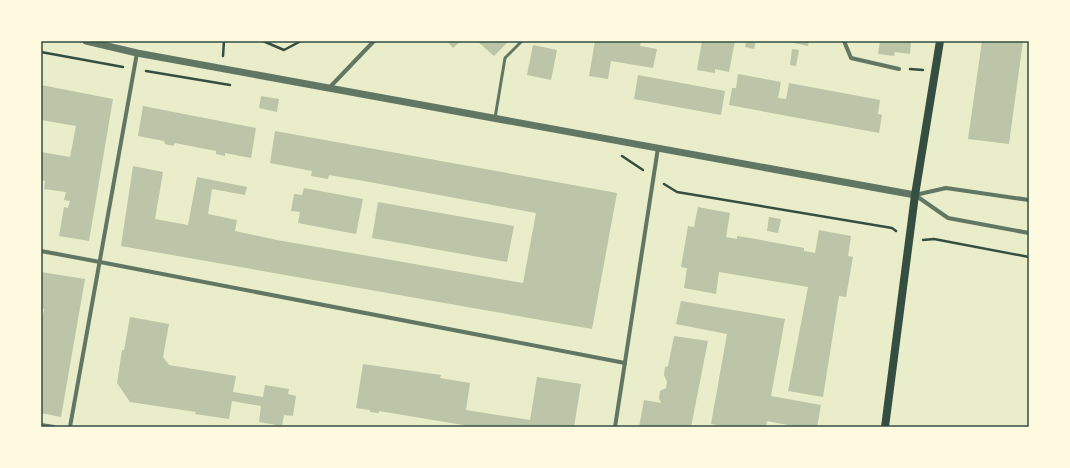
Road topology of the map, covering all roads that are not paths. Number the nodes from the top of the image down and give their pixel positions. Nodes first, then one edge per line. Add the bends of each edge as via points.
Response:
1 (86, 41) edge
2 (374, 41) edge
3 (522, 41) edge
4 (844, 41) edge
5 (940, 41) edge
6 (137, 53) junction
7 (899, 69) road end
8 (330, 87) junction
9 (495, 118) junction
10 (658, 148) junction
11 (916, 195) junction
12 (1029, 200) edge
13 (1029, 233) edge
14 (41, 251) edge
15 (100, 262) junction
16 (625, 363) junction
17 (41, 425) edge
18 (54, 427) edge
19 (70, 427) edge
20 (615, 427) edge
21 (885, 427) edge

1 - 6 street
2 - 8 street
3 - 9 lane via 506,58
4 - 7 street via 851,58
5 - 11 main road
6 - 8 street
6 - 15 street
8 - 9 street
9 - 10 street
10 - 11 street
10 - 16 street
11 - 12 street via 946,188
11 - 13 street via 948,218
11 - 21 main road
14 - 15 street
15 - 16 street
15 - 19 street
16 - 20 street
17 - 18 street

